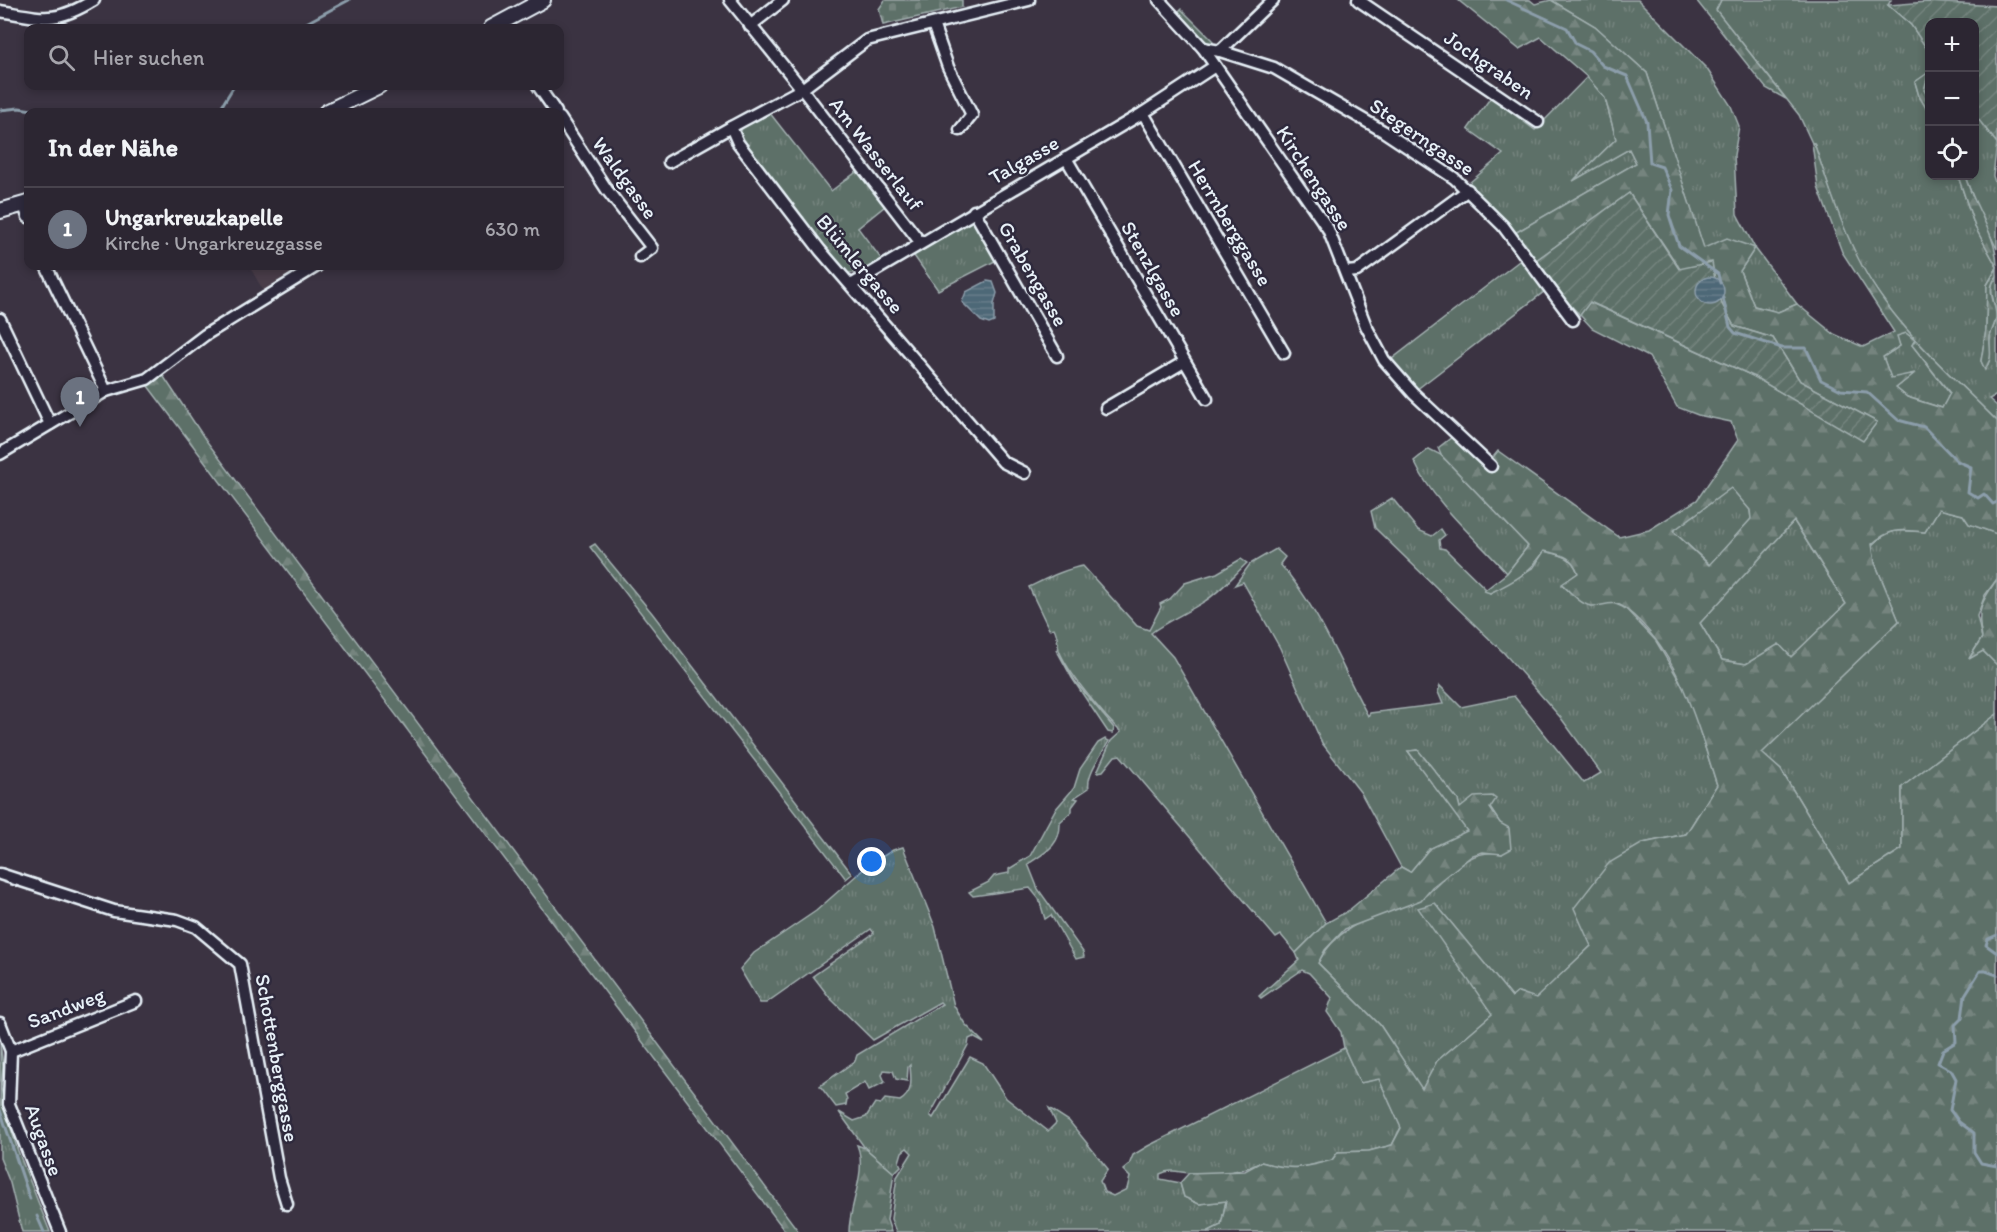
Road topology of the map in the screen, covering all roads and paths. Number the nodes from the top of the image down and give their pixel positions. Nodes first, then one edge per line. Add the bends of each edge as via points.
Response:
1 (94, 0) edge
2 (730, 0) edge
3 (783, 0) edge
4 (1029, 0) edge
5 (1159, 0) edge
6 (1273, 0) edge
7 (1358, 0) edge
8 (536, 2) edge
9 (0, 11) edge
10 (502, 24) edge
11 (933, 24) junction
12 (750, 26) junction
13 (1203, 48) junction
14 (1220, 51) junction
15 (1215, 66) junction
16 (802, 89) junction
17 (371, 90) edge
18 (541, 90) edge
19 (334, 108) edge
20 (553, 108) edge
21 (1143, 113) junction
22 (1538, 122) dead end
23 (564, 124) edge
24 (731, 127) junction
25 (960, 130) dead end
26 (1066, 158) junction
27 (669, 162) dead end
28 (1468, 190) junction
29 (24, 208) edge
30 (0, 211) edge
31 (974, 211) junction
32 (920, 242) junction
33 (640, 257) dead end
34 (48, 270) edge
35 (311, 270) edge
36 (1347, 272) junction
37 (851, 285) junction
38 (0, 319) edge
39 (1573, 321) dead end
40 (1284, 353) dead end
41 (1057, 356) dead end
42 (1184, 362) junction
43 (106, 391) junction
44 (1207, 399) dead end
45 (1106, 408) dead end
46 (50, 424) junction
47 (0, 454) edge
48 (1491, 466) dead end
49 (1025, 473) dead end
50 (0, 874) edge
51 (136, 1001) dead end
52 (0, 1023) edge
53 (11, 1051) junction
54 (287, 1204) dead end
55 (60, 1232) edge

1 - 9 street via 55,18
2 - 12 street, Am Wasserlauf
3 - 12 street
4 - 11 street
5 - 13 street, Kirchengasse
6 - 14 street
7 - 22 street, Jochgraben
8 - 10 street
11 - 16 street via 867,40
11 - 25 street via 948,67 972,115
12 - 16 street, Am Wasserlauf
13 - 14 street, Stegerngasse
13 - 15 street, Kirchengasse
14 - 28 street, Stegerngasse via 1274,68 1383,131
15 - 21 street, Talgasse
15 - 36 street, Kirchengasse via 1328,230
16 - 24 street
16 - 32 street, Am Wasserlauf
17 - 19 street
18 - 20 street
21 - 26 street, Talgasse
21 - 40 street, Herrnberggasse
23 - 33 street, Waldgasse via 607,190 652,248
24 - 27 street
24 - 37 street, Blümlergasse via 738,143
26 - 31 street, Talgasse
26 - 42 street, Stenzlgasse
28 - 36 street via 1357,271
28 - 39 street, Stegerngasse via 1503,226
29 - 30 street
31 - 32 street, Talgasse
31 - 41 street, Grabengasse
32 - 37 street, Talgasse
34 - 43 street
35 - 43 street via 205,335 147,379
36 - 48 street, Kirchengasse via 1366,326 1384,360 1413,393
37 - 49 street, Blümlergasse via 1004,462
38 - 46 street
42 - 44 street, Stenzlgasse
42 - 45 street
43 - 46 street
46 - 47 street
50 - 54 street, Schottenberggasse via 114,911 177,920 196,927 240,964
51 - 53 street, Sandweg
52 - 53 street, Augasse
53 - 55 street, Augasse via 9,1104

